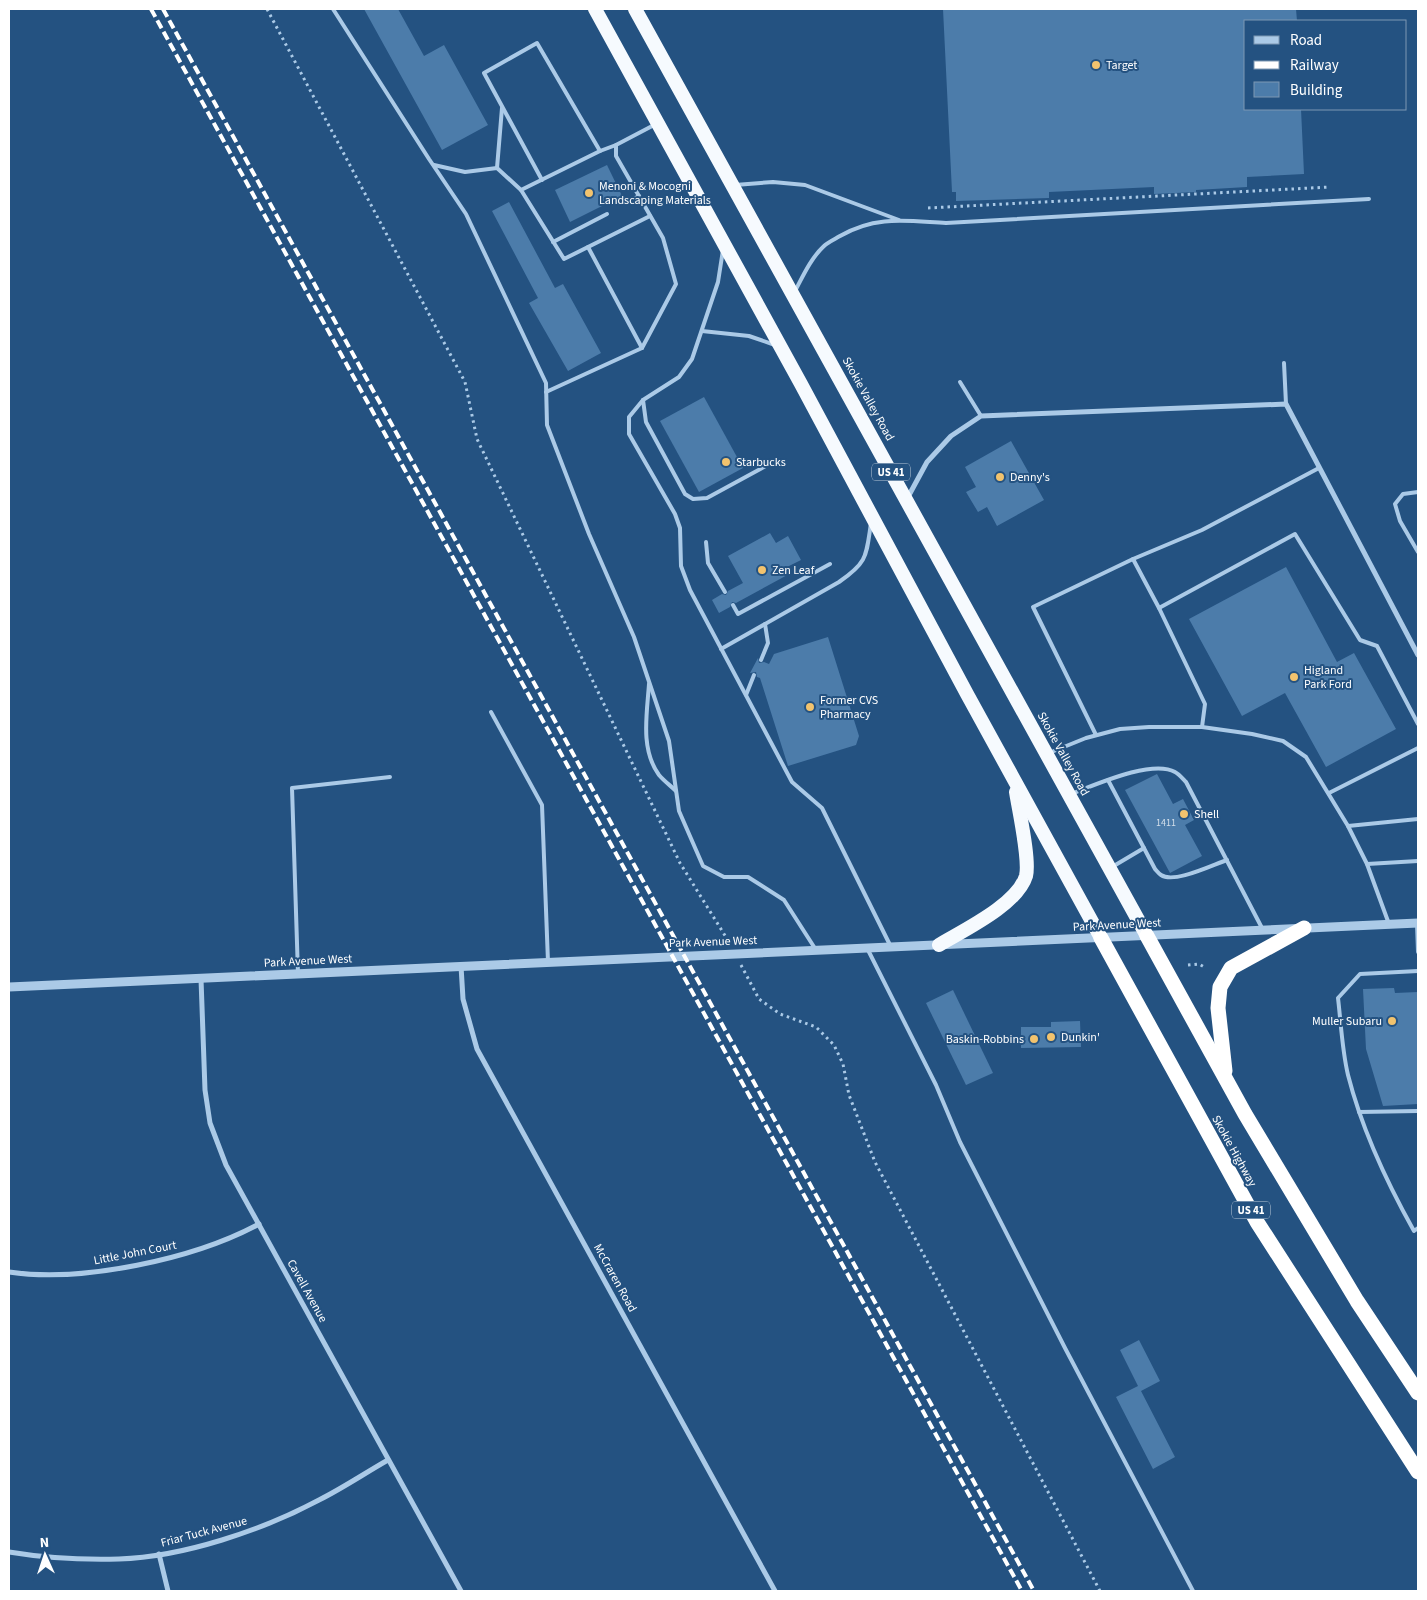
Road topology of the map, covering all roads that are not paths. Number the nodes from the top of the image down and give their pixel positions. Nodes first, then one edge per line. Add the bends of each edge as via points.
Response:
1 (333, 9) edge
2 (595, 9) edge
3 (635, 9) edge
4 (502, 106) junction
5 (658, 123) junction
6 (616, 145) junction
7 (600, 151) junction
8 (433, 165) junction
9 (496, 168) junction
10 (542, 180) junction
11 (732, 185) junction
12 (521, 190) junction
13 (639, 196) junction
14 (1369, 199) dead end
15 (627, 203) dead end
16 (607, 214) dead end
17 (650, 216) junction
18 (902, 221) junction
19 (553, 242) junction
20 (724, 243) junction
21 (588, 247) junction
22 (793, 296) junction
23 (702, 332) junction
24 (781, 346) junction
25 (642, 348) junction
26 (1284, 363) dead end
27 (960, 382) dead end
28 (546, 392) junction
29 (643, 400) junction
30 (1286, 404) junction
31 (981, 416) junction
32 (773, 462) dead end
33 (1319, 468) junction
34 (1418, 492) edge
35 (907, 500) junction
36 (872, 516) junction
37 (706, 542) dead end
38 (1418, 552) edge
39 (1133, 559) junction
40 (830, 564) dead end
41 (725, 592) dead end
42 (733, 605) dead end
43 (1159, 608) junction
44 (765, 624) junction
45 (721, 649) junction
46 (1417, 651) edge
47 (761, 660) dead end
48 (754, 675) dead end
49 (649, 682) junction
50 (746, 695) junction
51 (491, 712) dead end
52 (1418, 724) edge
53 (1202, 727) junction
54 (1096, 735) junction
55 (1418, 748) edge
56 (1046, 754) junction
57 (390, 777) dead end
58 (1108, 780) junction
59 (1015, 781) junction
60 (676, 791) junction
61 (1328, 793) junction
62 (1069, 795) junction
63 (1418, 819) edge
64 (1348, 826) junction
65 (1144, 848) junction
66 (1226, 860) junction
67 (1418, 861) edge
68 (1367, 864) junction
69 (1110, 868) junction
70 (1418, 923) edge
71 (1389, 924) junction
72 (1304, 928) junction
73 (1264, 930) junction
74 (1147, 936) junction
75 (1101, 938) junction
76 (939, 945) junction
77 (891, 947) junction
78 (867, 948) junction
79 (816, 950) junction
80 (1418, 952) edge
81 (548, 962) junction
82 (461, 966) junction
83 (1418, 971) edge
84 (298, 974) junction
85 (201, 980) junction
86 (9, 987) edge
87 (1226, 1080) junction
88 (1418, 1111) edge
89 (1359, 1112) junction
90 (259, 1224) junction
91 (1418, 1228) edge
92 (9, 1272) edge
93 (1418, 1392) edge
94 (388, 1460) junction
95 (1418, 1472) edge
96 (9, 1552) edge
97 (159, 1554) junction
98 (168, 1591) edge
99 (461, 1591) edge
100 (775, 1591) edge
101 (1193, 1591) edge

1 - 8 lane
2 - 5 highway, US 41
3 - 11 highway, Skokie Valley Road / US 41
4 - 7 lane via 484,73 537,43
4 - 9 lane
4 - 10 lane
5 - 6 lane
5 - 20 highway, US 41
6 - 7 lane
6 - 13 lane via 616,156
7 - 10 lane
8 - 9 lane via 465,172
8 - 28 lane via 466,214 546,383
9 - 12 lane
10 - 12 lane
11 - 18 lane via 773,182 805,185
11 - 22 highway, Skokie Valley Road / US 41
12 - 19 lane
13 - 15 lane
13 - 17 lane
14 - 18 lane via 946,223
16 - 19 lane
17 - 21 lane
17 - 25 lane via 663,238 676,284
18 - 22 lane via 872,222 825,245
19 - 21 lane via 564,259
20 - 23 lane via 718,282
20 - 24 highway, US 41
21 - 25 lane
22 - 35 highway, Skokie Valley Road / US 41
23 - 24 lane via 749,336
23 - 29 lane via 692,360 679,377
24 - 36 highway, US 41
25 - 28 lane
26 - 30 lane
27 - 31 lane
28 - 49 lane via 547,425 589,534 634,637
29 - 32 lane via 646,422 685,494 693,499 707,498
29 - 45 lane via 629,418 629,434 675,514 680,528 681,566
30 - 31 street
30 - 33 street
31 - 35 street via 951,436 927,462
33 - 39 lane via 1202,530
33 - 46 street
34 - 38 lane via 1403,494 1395,504 1400,521
35 - 56 highway, Skokie Valley Road / US 41
36 - 44 lane via 866,556 856,570
36 - 59 highway, US 41
37 - 41 lane via 708,563
39 - 43 lane
39 - 54 lane via 1033,607
40 - 42 lane via 738,614
43 - 52 lane via 1295,534 1360,640 1377,646
43 - 53 lane via 1204,704
44 - 45 lane
44 - 47 lane via 768,643
45 - 50 lane
48 - 50 lane
49 - 60 lane via 670,740
49 - 60 lane via 646,715 648,753 660,776
50 - 77 lane via 792,782 822,808
51 - 81 lane via 542,805
53 - 54 lane via 1120,729
53 - 61 lane via 1283,741 1306,757
54 - 56 lane
55 - 61 lane
56 - 62 highway, Skokie Valley Road / US 41
57 - 84 lane via 292,788
58 - 62 lane
58 - 65 lane
58 - 66 lane via 1144,769 1161,768 1174,772 1186,782
59 - 75 highway, US 41
59 - 76 highway via 1025,848 1026,875 1020,890 1009,902
60 - 79 lane via 679,811 703,866 724,877 748,877 784,900
61 - 64 lane
62 - 69 highway, Skokie Valley Road / US 41
63 - 64 lane
64 - 68 lane
65 - 66 lane via 1161,876 1170,878
65 - 69 lane
66 - 73 lane
67 - 68 lane
68 - 71 lane
69 - 74 highway, Skokie Valley Road / US 41
70 - 71 street, Park Avenue West
70 - 80 lane
71 - 72 street, Park Avenue West
72 - 73 street, Park Avenue West
72 - 87 highway via 1231,968 1220,987 1218,1008
73 - 74 street, Park Avenue West
74 - 75 street, Park Avenue West
74 - 87 highway, US 41
75 - 76 street, Park Avenue West
75 - 95 highway, Skokie Highway / US 41 via 1257,1222
76 - 77 street, Park Avenue West
77 - 78 street, Park Avenue West
78 - 79 street, Park Avenue West
78 - 101 lane via 928,1068 960,1142
79 - 81 street, Park Avenue West
81 - 82 street, Park Avenue West
82 - 84 street, Park Avenue West
82 - 100 street, McCraren Road via 463,999 477,1049
83 - 89 lane via 1360,974 1338,998 1348,1073
84 - 85 street, Park Avenue West
85 - 86 street, Park Avenue West
85 - 90 street, Cavell Avenue via 205,1090 210,1123 226,1165
87 - 93 highway, US 41 via 1357,1301
88 - 89 lane
89 - 91 lane via 1396,1200 1414,1231
90 - 92 street, Little John Court via 244,1233 181,1255 107,1270 37,1274
90 - 94 street, Cavell Avenue
94 - 97 street, Friar Tuck Avenue via 319,1500 263,1526 209,1544
94 - 99 street, Cavell Avenue
96 - 97 street, Friar Tuck Avenue via 70,1559 121,1559
97 - 98 street

